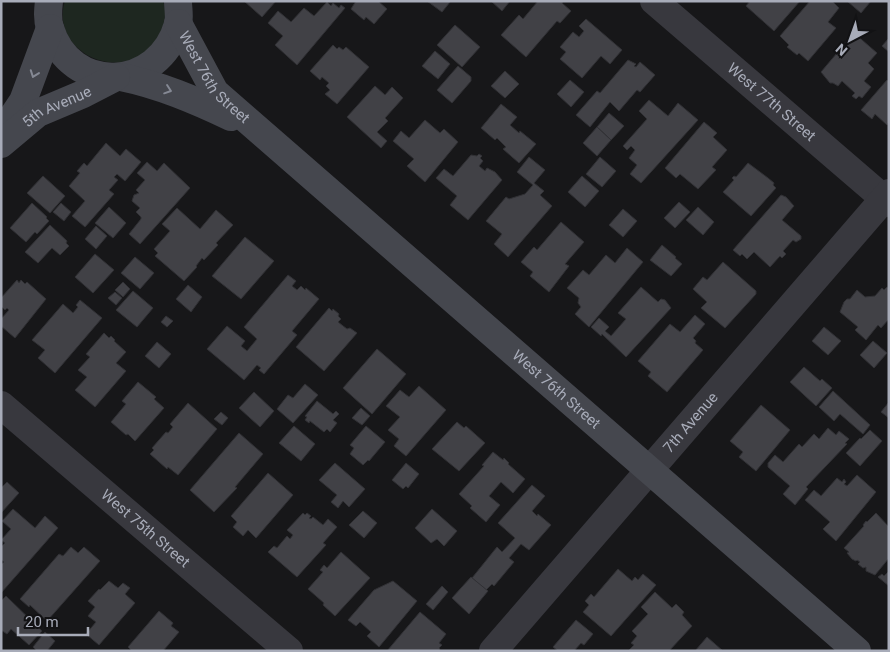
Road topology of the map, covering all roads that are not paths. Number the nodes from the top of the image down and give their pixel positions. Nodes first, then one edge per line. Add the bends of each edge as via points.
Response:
1 (654, 1) edge
2 (180, 11) edge
3 (47, 13) edge
4 (119, 77) junction
5 (255, 128) junction
6 (1, 134) edge
7 (1, 144) edge
8 (887, 198) edge
9 (1, 406) edge
10 (651, 470) junction
11 (289, 651) edge
12 (493, 651) edge
13 (857, 651) edge

1 - 8 street, West 77th Street
2 - 4 street, 5th Avenue via 171,43 158,60 141,71
2 - 5 street, West 76th Street via 215,92
3 - 4 street, West 76th Street via 57,44 68,58 82,69 98,75
3 -> 6 street, 5th Avenue via 23,101
4 -> 5 street, West 76th Street via 189,97
4 - 7 street, 5th Avenue via 38,113
5 - 10 street, West 76th Street
8 - 10 street, 7th Avenue
9 - 11 street, West 75th Street
10 - 12 street, 7th Avenue
10 - 13 street, West 76th Street

